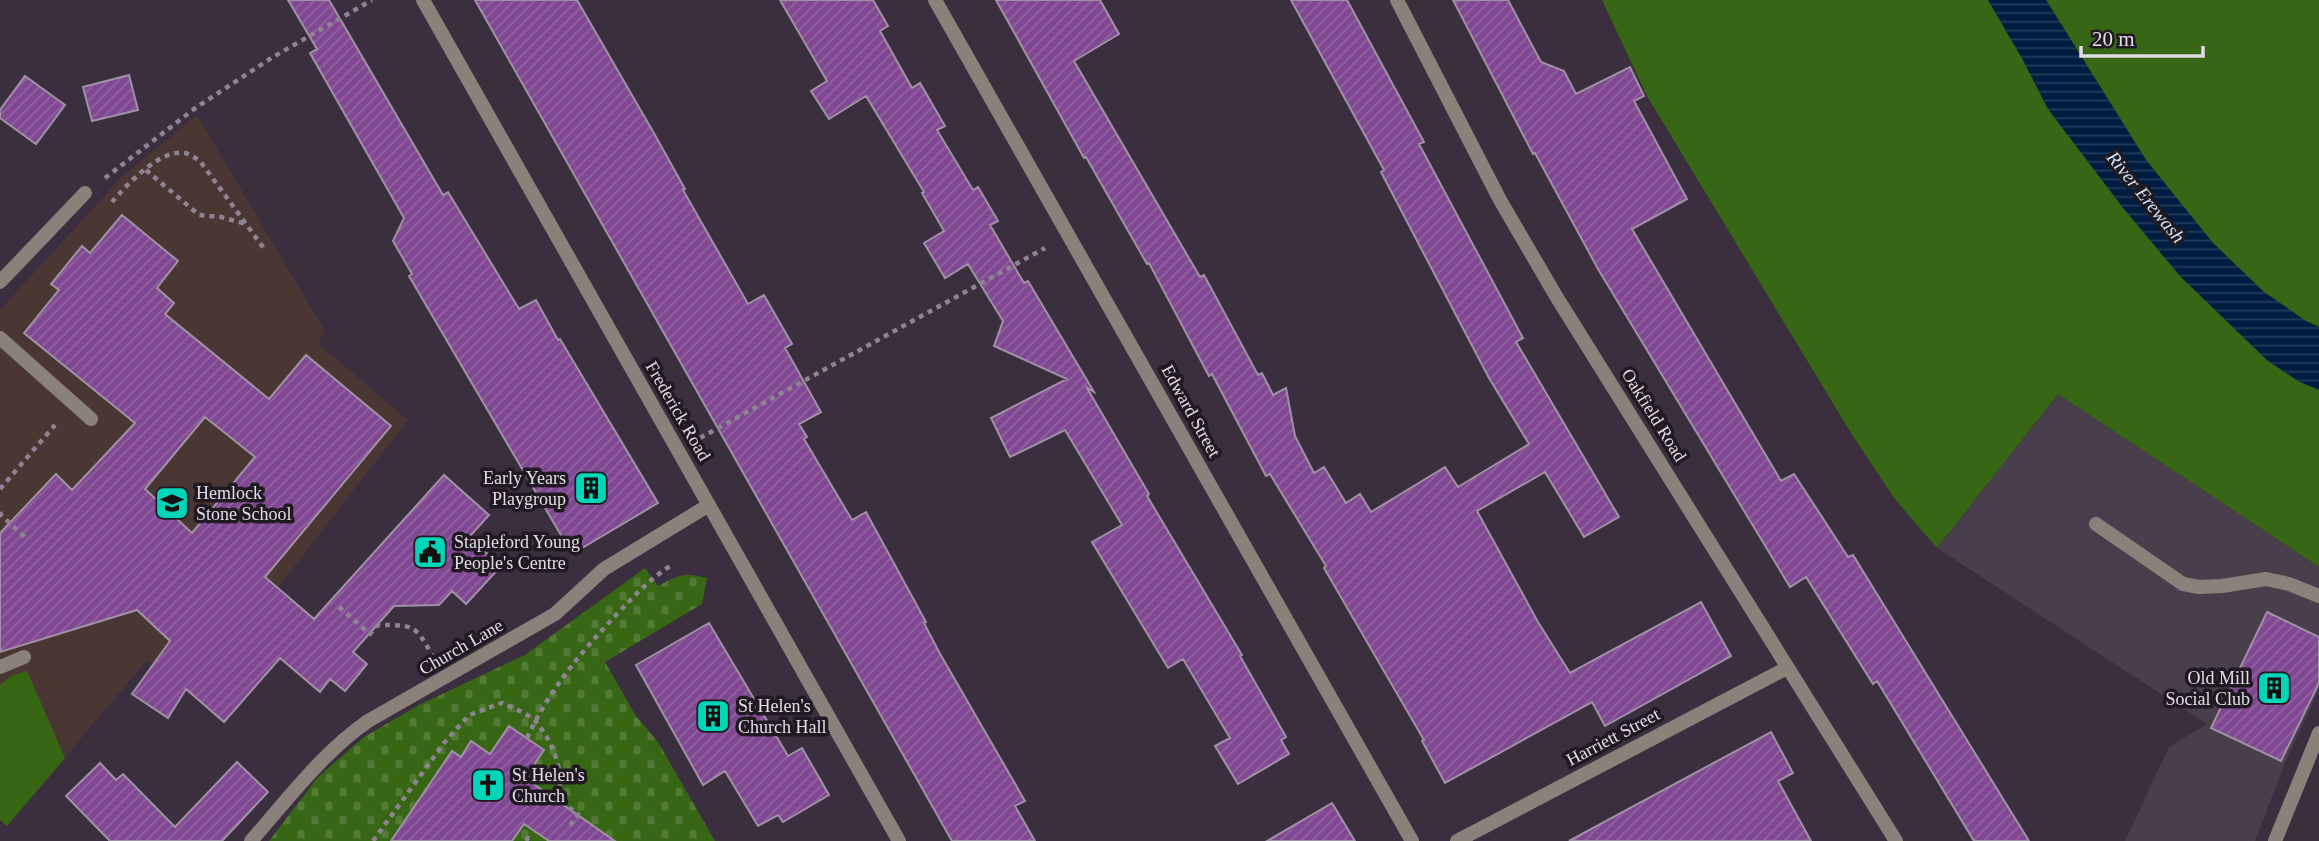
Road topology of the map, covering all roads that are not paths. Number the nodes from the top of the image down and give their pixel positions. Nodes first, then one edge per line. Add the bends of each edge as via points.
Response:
1 (423, 0) edge
2 (935, 0) edge
3 (1396, 0) edge
4 (85, 194) road end
5 (0, 282) edge
6 (0, 338) edge
7 (91, 419) dead end
8 (709, 505) junction
9 (2096, 524) dead end
10 (2319, 596) edge
11 (24, 657) dead end
12 (0, 667) edge
13 (1787, 668) junction
14 (2319, 733) edge
15 (251, 841) edge
16 (899, 841) edge
17 (1412, 841) edge
18 (1457, 841) edge
19 (1896, 841) edge
20 (2275, 841) edge

1 - 8 street, Frederick Road
2 - 17 street, Edward Street
3 - 13 street, Oakfield Road via 1500,200 1556,296
4 - 5 street
6 - 7 street
8 - 15 street, Church Lane via 604,569 555,614 344,738
8 - 16 street, Frederick Road
9 - 10 street via 2183,584 2222,586 2266,579
11 - 12 street
13 - 18 street, Harriett Street
13 - 19 street, Oakfield Road
14 - 20 street

